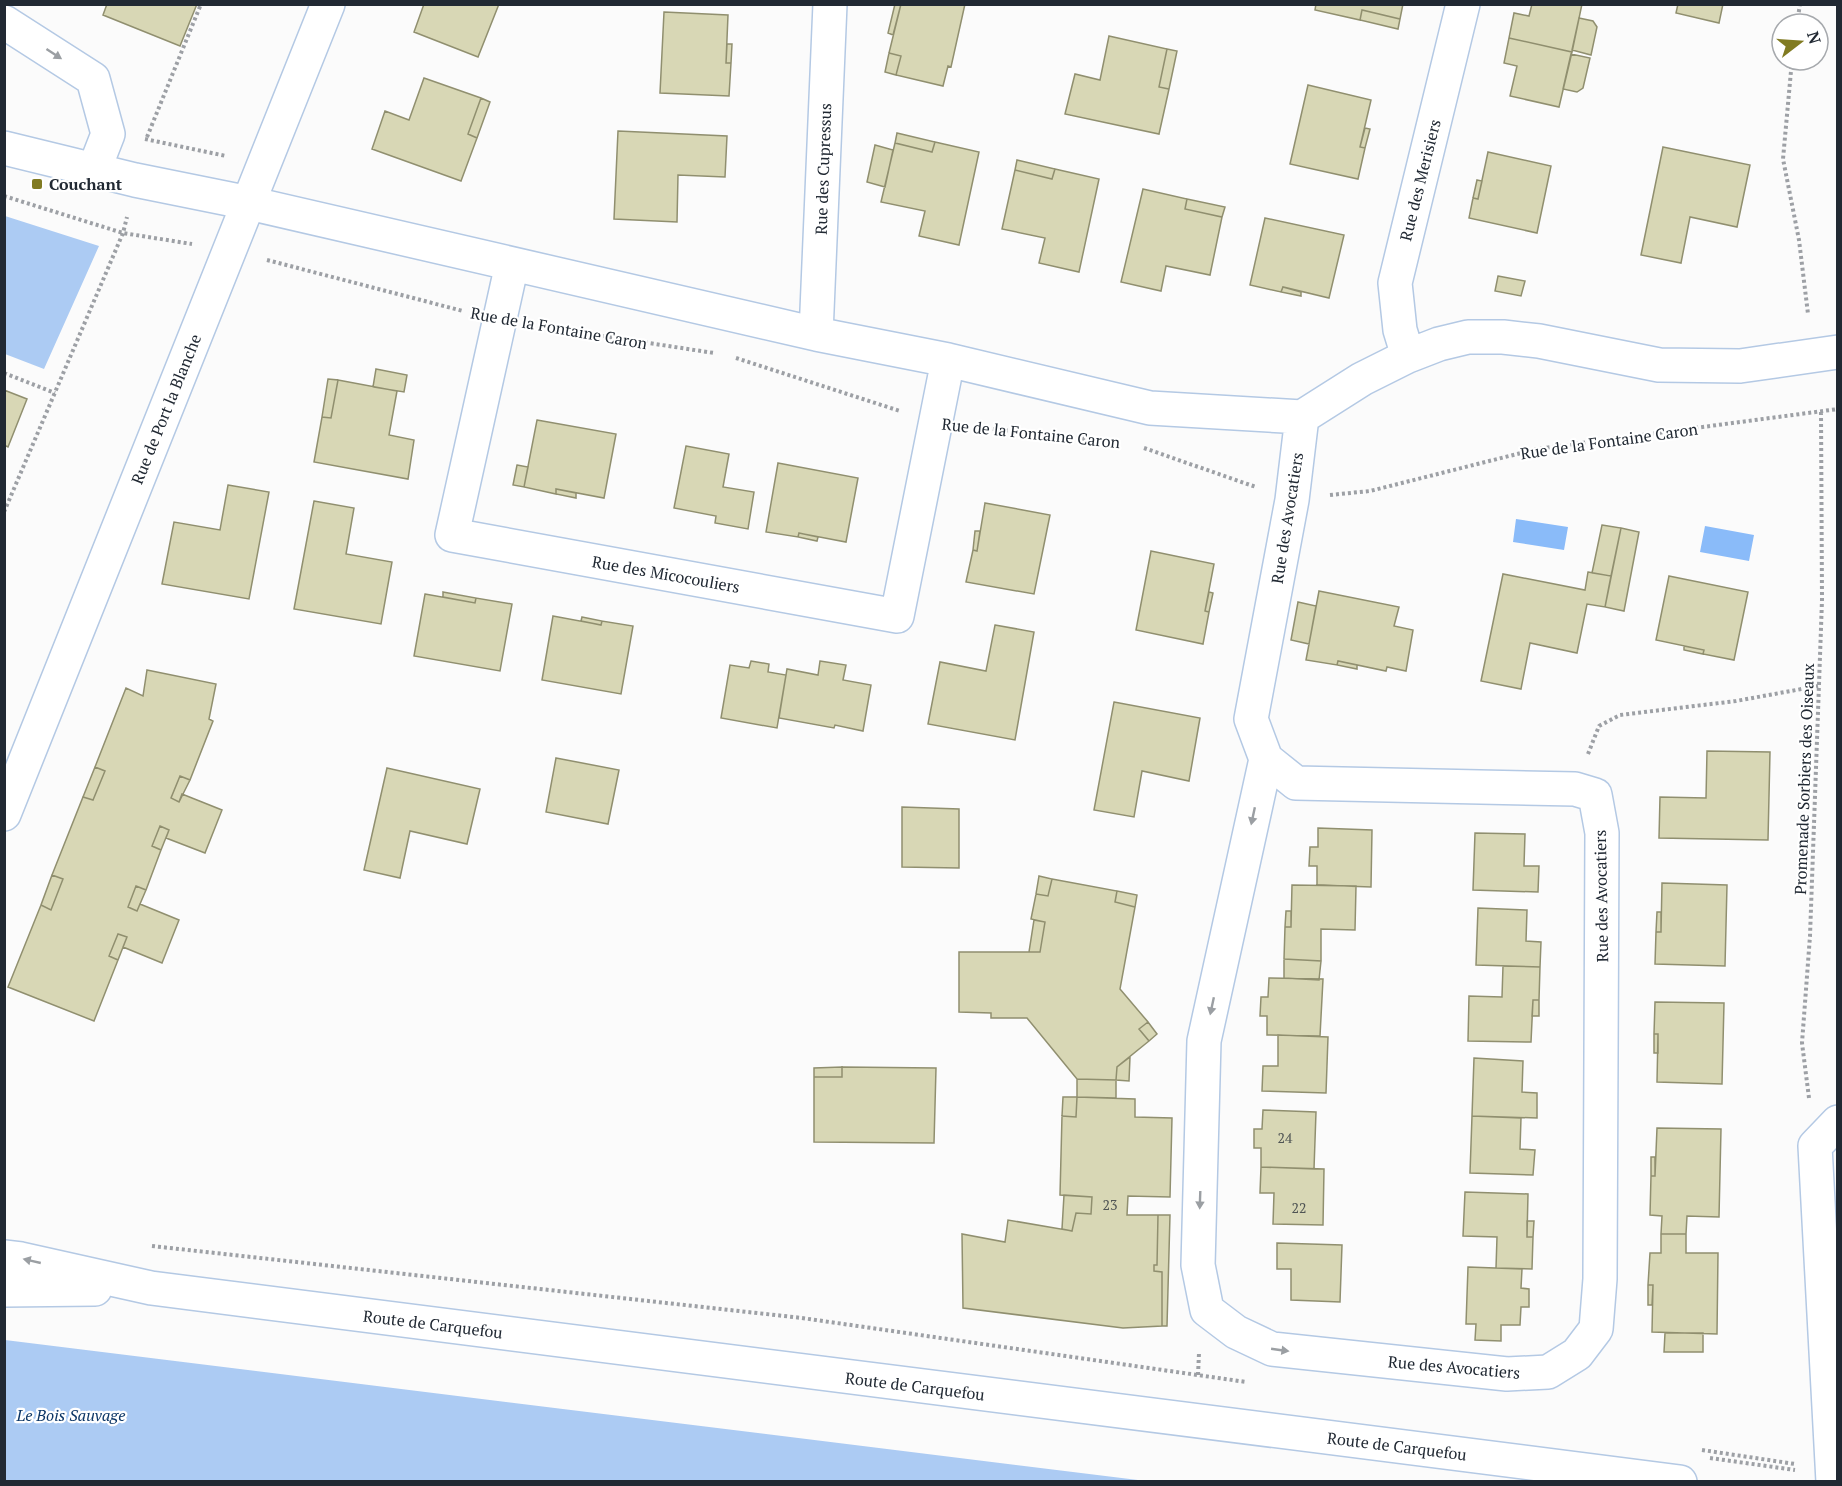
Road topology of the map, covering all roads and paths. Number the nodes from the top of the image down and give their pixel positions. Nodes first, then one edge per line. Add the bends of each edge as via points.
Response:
1 (201, 4) edge
2 (328, 4) edge
3 (830, 4) edge
4 (1463, 4) edge
5 (4, 22) edge
6 (1791, 72) edge
7 (4, 148) edge
8 (94, 170) junction
9 (135, 180) junction
10 (4, 196) edge
11 (249, 203) junction
12 (123, 233) junction
13 (230, 250) junction
14 (512, 264) junction
15 (1808, 314) dead end
16 (500, 320) junction
17 (816, 334) junction
18 (1838, 352) edge
19 (715, 353) dead end
20 (726, 355) dead end
21 (1407, 356) junction
22 (948, 360) junction
23 (4, 373) edge
24 (55, 393) junction
25 (1838, 409) edge
26 (1821, 411) junction
27 (1302, 417) junction
28 (936, 423) junction
29 (1120, 443) dead end
30 (1143, 448) dead end
31 (1292, 500) junction
32 (4, 512) edge
33 (1818, 686) junction
34 (1266, 759) junction
35 (1585, 792) junction
36 (4, 813) edge
37 (1838, 1122) edge
38 (1815, 1146) junction
39 (143, 1245) dead end
40 (4, 1257) edge
41 (151, 1288) junction
42 (4, 1290) edge
43 (1257, 1384) dead end
44 (1691, 1449) dead end
45 (1832, 1476) edge
46 (1680, 1482) edge

1 - 9 path via 146,139
2 - 11 street, Rue de Port la Blanche
3 - 17 street, Rue des Cupressus
4 - 21 street, Rue des Merisiers via 1395,283
5 -> 8 street via 93,79 108,134
6 - 15 path via 1783,159
7 - 8 street
8 - 9 street
9 - 11 street
9 - 12 path
10 - 12 path, Rue de la Fontaine Caron
11 - 13 street, Rue de Port la Blanche
11 - 14 street
12 - 13 path, Rue de la Fontaine Caron
12 - 24 path
13 - 16 path, Rue de la Fontaine Caron
13 - 36 street, Rue de Port la Blanche
14 - 16 street, Rue des Micocouliers
14 - 17 street
16 - 19 path, Rue de la Fontaine Caron
16 - 28 street, Rue des Micocouliers via 452,534 897,616
17 - 22 street
18 - 21 street via 1740,366 1677,365 1539,341 1468,337
20 - 28 path, Rue de la Fontaine Caron
21 - 27 street
22 - 27 street via 1150,408
22 - 28 street, Rue des Micocouliers
23 - 24 path
24 - 32 path
25 - 26 path, Rue de la Fontaine Caron
26 - 31 path, Rue de la Fontaine Caron via 1537,449 1370,491
26 - 33 path, Promenade Sorbiers des Oiseaux via 1822,600
27 - 31 street, Rue des Avocatiers
28 - 29 path, Rue de la Fontaine Caron
30 - 31 path, Rue de la Fontaine Caron
31 - 34 street, Rue des Avocatiers via 1251,719
33 - 35 path via 1620,715 1599,726
33 - 38 path, Promenade Sorbiers des Oiseaux via 1810,936 1802,1043
34 - 35 street via 1296,783
34 -> 35 street, Rue des Avocatiers via 1204,1041 1198,1265 1207,1310 1236,1332 1272,1349 1507,1374 1548,1372 1577,1354 1596,1329 1600,1279 1602,833
37 - 38 street
38 - 45 street
39 - 43 path via 802,1317
41 -> 40 street, Route de Carquefou
41 - 42 street, Route de Carquefou
41 - 46 street, Route de Carquefou
44 - 45 path

